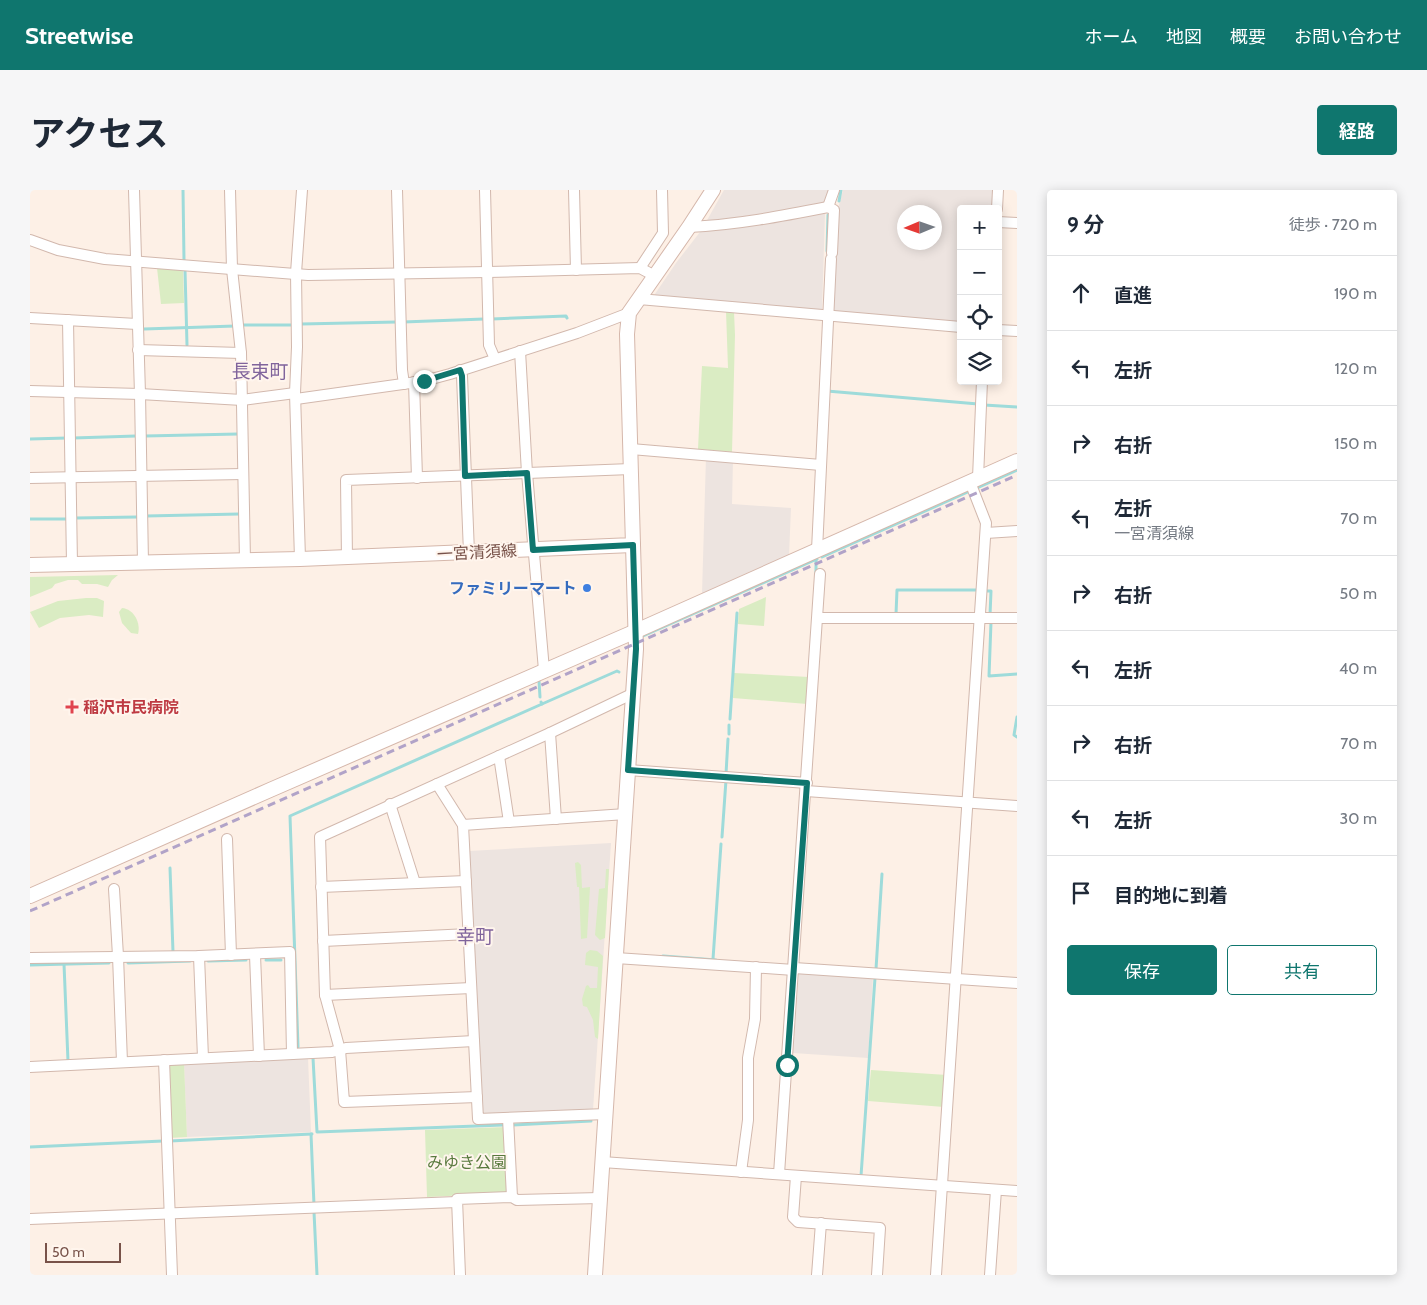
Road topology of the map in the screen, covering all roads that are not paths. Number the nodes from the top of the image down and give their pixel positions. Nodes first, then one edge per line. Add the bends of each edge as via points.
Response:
1 (134, 190) edge
2 (230, 190) edge
3 (302, 190) edge
4 (396, 190) edge
5 (485, 190) edge
6 (574, 190) edge
7 (662, 190) edge
8 (713, 190) edge
9 (834, 190) edge
10 (998, 190) edge
11 (997, 205) edge
12 (828, 207) junction
13 (1002, 222) edge
14 (1017, 224) edge
15 (690, 227) junction
16 (30, 240) edge
17 (136, 261) junction
18 (640, 268) junction
19 (232, 269) junction
20 (576, 270) junction
21 (488, 272) junction
22 (296, 274) junction
23 (400, 274) junction
24 (655, 276) junction
25 (638, 299) junction
26 (629, 314) junction
27 (828, 315) junction
28 (30, 318) edge
29 (68, 320) junction
30 (137, 324) junction
31 (957, 327) edge
32 (1002, 330) edge
33 (1017, 331) edge
34 (138, 350) junction
35 (520, 350) junction
36 (240, 353) junction
37 (495, 359) junction
38 (460, 370) junction
39 (409, 383) junction
40 (982, 385) edge
41 (30, 392) edge
42 (70, 392) junction
43 (140, 394) junction
44 (296, 396) junction
45 (242, 400) junction
46 (630, 449) junction
47 (1017, 461) edge
48 (821, 465) junction
49 (631, 469) junction
50 (527, 473) junction
51 (243, 474) junction
52 (141, 476) junction
53 (465, 476) junction
54 (70, 477) junction
55 (30, 478) edge
56 (417, 478) junction
57 (974, 480) junction
58 (1017, 531) edge
59 (986, 533) junction
60 (633, 545) junction
61 (533, 550) junction
62 (817, 550) junction
63 (469, 553) junction
64 (347, 558) junction
65 (300, 559) junction
66 (245, 560) junction
67 (143, 563) junction
68 (72, 564) junction
69 (30, 565) edge
70 (820, 574) dead end
71 (818, 618) junction
72 (1017, 618) edge
73 (981, 619) junction
74 (636, 631) junction
75 (544, 670) junction
76 (634, 694) junction
77 (550, 733) junction
78 (498, 756) junction
79 (628, 770) junction
80 (437, 784) junction
81 (806, 787) junction
82 (968, 802) junction
83 (390, 804) junction
84 (1017, 806) edge
85 (626, 814) junction
86 (556, 819) junction
87 (509, 822) junction
88 (463, 825) junction
89 (227, 839) dead end
90 (466, 881) junction
91 (415, 883) junction
92 (322, 887) junction
93 (114, 888) dead end
94 (30, 896) edge
95 (469, 934) junction
96 (323, 941) junction
97 (255, 954) junction
98 (231, 955) junction
99 (118, 956) junction
100 (199, 956) junction
101 (30, 958) edge
102 (616, 958) junction
103 (756, 967) junction
104 (794, 969) junction
105 (956, 979) junction
106 (1017, 983) edge
107 (471, 988) junction
108 (325, 995) junction
109 (474, 1041) junction
110 (340, 1050) junction
111 (292, 1054) junction
112 (259, 1056) junction
113 (203, 1058) junction
114 (164, 1060) junction
115 (122, 1062) junction
116 (30, 1067) edge
117 (477, 1097) junction
118 (606, 1114) junction
119 (508, 1118) junction
120 (602, 1162) junction
121 (741, 1172) junction
122 (779, 1174) junction
123 (796, 1176) junction
124 (942, 1186) junction
125 (996, 1190) junction
126 (1017, 1191) edge
127 (512, 1197) junction
128 (600, 1198) junction
129 (457, 1202) junction
130 (170, 1214) junction
131 (30, 1219) edge
132 (821, 1223) junction
133 (172, 1275) edge
134 (460, 1275) edge
135 (595, 1275) edge
136 (817, 1275) edge
137 (877, 1275) edge
138 (936, 1275) edge
139 (990, 1275) edge

1 - 17 street
2 - 19 street
3 - 22 street
4 - 23 street
5 - 21 street
6 - 20 street
7 - 18 street via 663,233
8 - 15 street
9 - 12 street
10 - 11 street
12 - 15 street via 768,219
12 - 27 street via 834,210
13 - 14 street
15 - 24 street
16 - 17 street via 58,250
17 - 19 street
17 - 30 street
18 - 20 street
18 - 24 street
19 - 22 street
19 - 36 street
20 - 21 street
21 - 23 street
21 - 37 street via 489,345
22 - 23 street
22 - 44 street
23 - 39 street via 402,370
24 - 25 street
25 - 26 street
25 - 27 street
26 - 35 street
26 - 46 street
27 - 31 street
27 - 48 street
28 - 29 street
29 - 30 street
29 - 42 street
30 - 34 street
32 - 33 street
34 - 36 street
34 - 43 street
35 - 37 street
35 - 50 street
36 - 45 street
37 - 38 street
38 - 39 street
38 - 53 street
39 - 44 street
39 - 56 street
40 - 57 street
41 - 42 street
42 - 43 street
42 - 54 street
43 - 45 street
43 - 52 street
44 - 45 street
44 - 65 street
45 - 51 street
46 - 48 street
46 - 49 street
47 - 57 street
48 - 62 street
49 - 50 street
49 - 60 street
50 - 53 street
50 - 61 street
51 - 52 street
51 - 66 street
52 - 54 street
52 - 67 street
53 - 56 street
53 - 63 street
54 - 55 street
54 - 68 street
56 - 64 street via 346,480
57 - 59 street
57 - 62 street
58 - 59 street
59 - 73 street
60 - 61 street, 一宮清須線
60 - 74 street
61 - 63 street, 一宮清須線
61 - 75 street
62 - 74 street
63 - 64 street, 一宮清須線
64 - 65 street, 一宮清須線
65 - 66 street, 一宮清須線
66 - 67 street, 一宮清須線
67 - 68 street, 一宮清須線
68 - 69 street, 一宮清須線
70 - 71 street
71 - 73 street
71 - 81 street
72 - 73 street
73 - 82 street
74 - 75 street
74 - 76 street
75 - 94 street
76 - 77 street
76 - 79 street
77 - 78 street
77 - 86 street
78 - 80 street
78 - 87 street
79 - 81 street
79 - 85 street
80 - 83 street
80 - 88 street
81 - 82 street
81 - 104 street
82 - 84 street
82 - 105 street
83 - 91 street
83 - 92 street via 320,837
85 - 86 street
85 - 102 street
86 - 87 street
87 - 88 street
88 - 90 street
89 - 98 street
90 - 91 street
90 - 95 street
91 - 92 street
92 - 96 street
93 - 99 street
95 - 96 street
95 - 107 street
96 - 108 street
97 - 98 street
97 - 111 street via 290,952
97 - 112 street
98 - 100 street
99 - 100 street
99 - 101 street
99 - 115 street
100 - 113 street
102 - 103 street
102 - 118 street
103 - 104 street
103 - 121 street via 755,1019 748,1058 748,1120
104 - 105 street
104 - 122 street
105 - 106 street
105 - 124 street
107 - 108 street
107 - 109 street
108 - 110 street
109 - 110 street
109 - 117 street
110 - 111 street
110 - 117 street via 344,1102
111 - 112 street
112 - 113 street
113 - 114 street
114 - 115 street
114 - 130 street
115 - 116 street
117 - 119 street via 478,1119
118 - 119 street
118 - 120 street
119 - 127 street
120 - 121 street
120 - 128 street
121 - 122 street
122 - 123 street
123 - 124 street
123 - 132 street via 793,1217 798,1222
124 - 125 street
124 - 138 street
125 - 126 street
125 - 139 street
127 - 128 street via 517,1200
127 - 129 street via 457,1199
128 - 135 street
129 - 130 street
129 - 134 street
130 - 131 street
130 - 133 street
132 - 136 street
132 - 137 street via 880,1228

